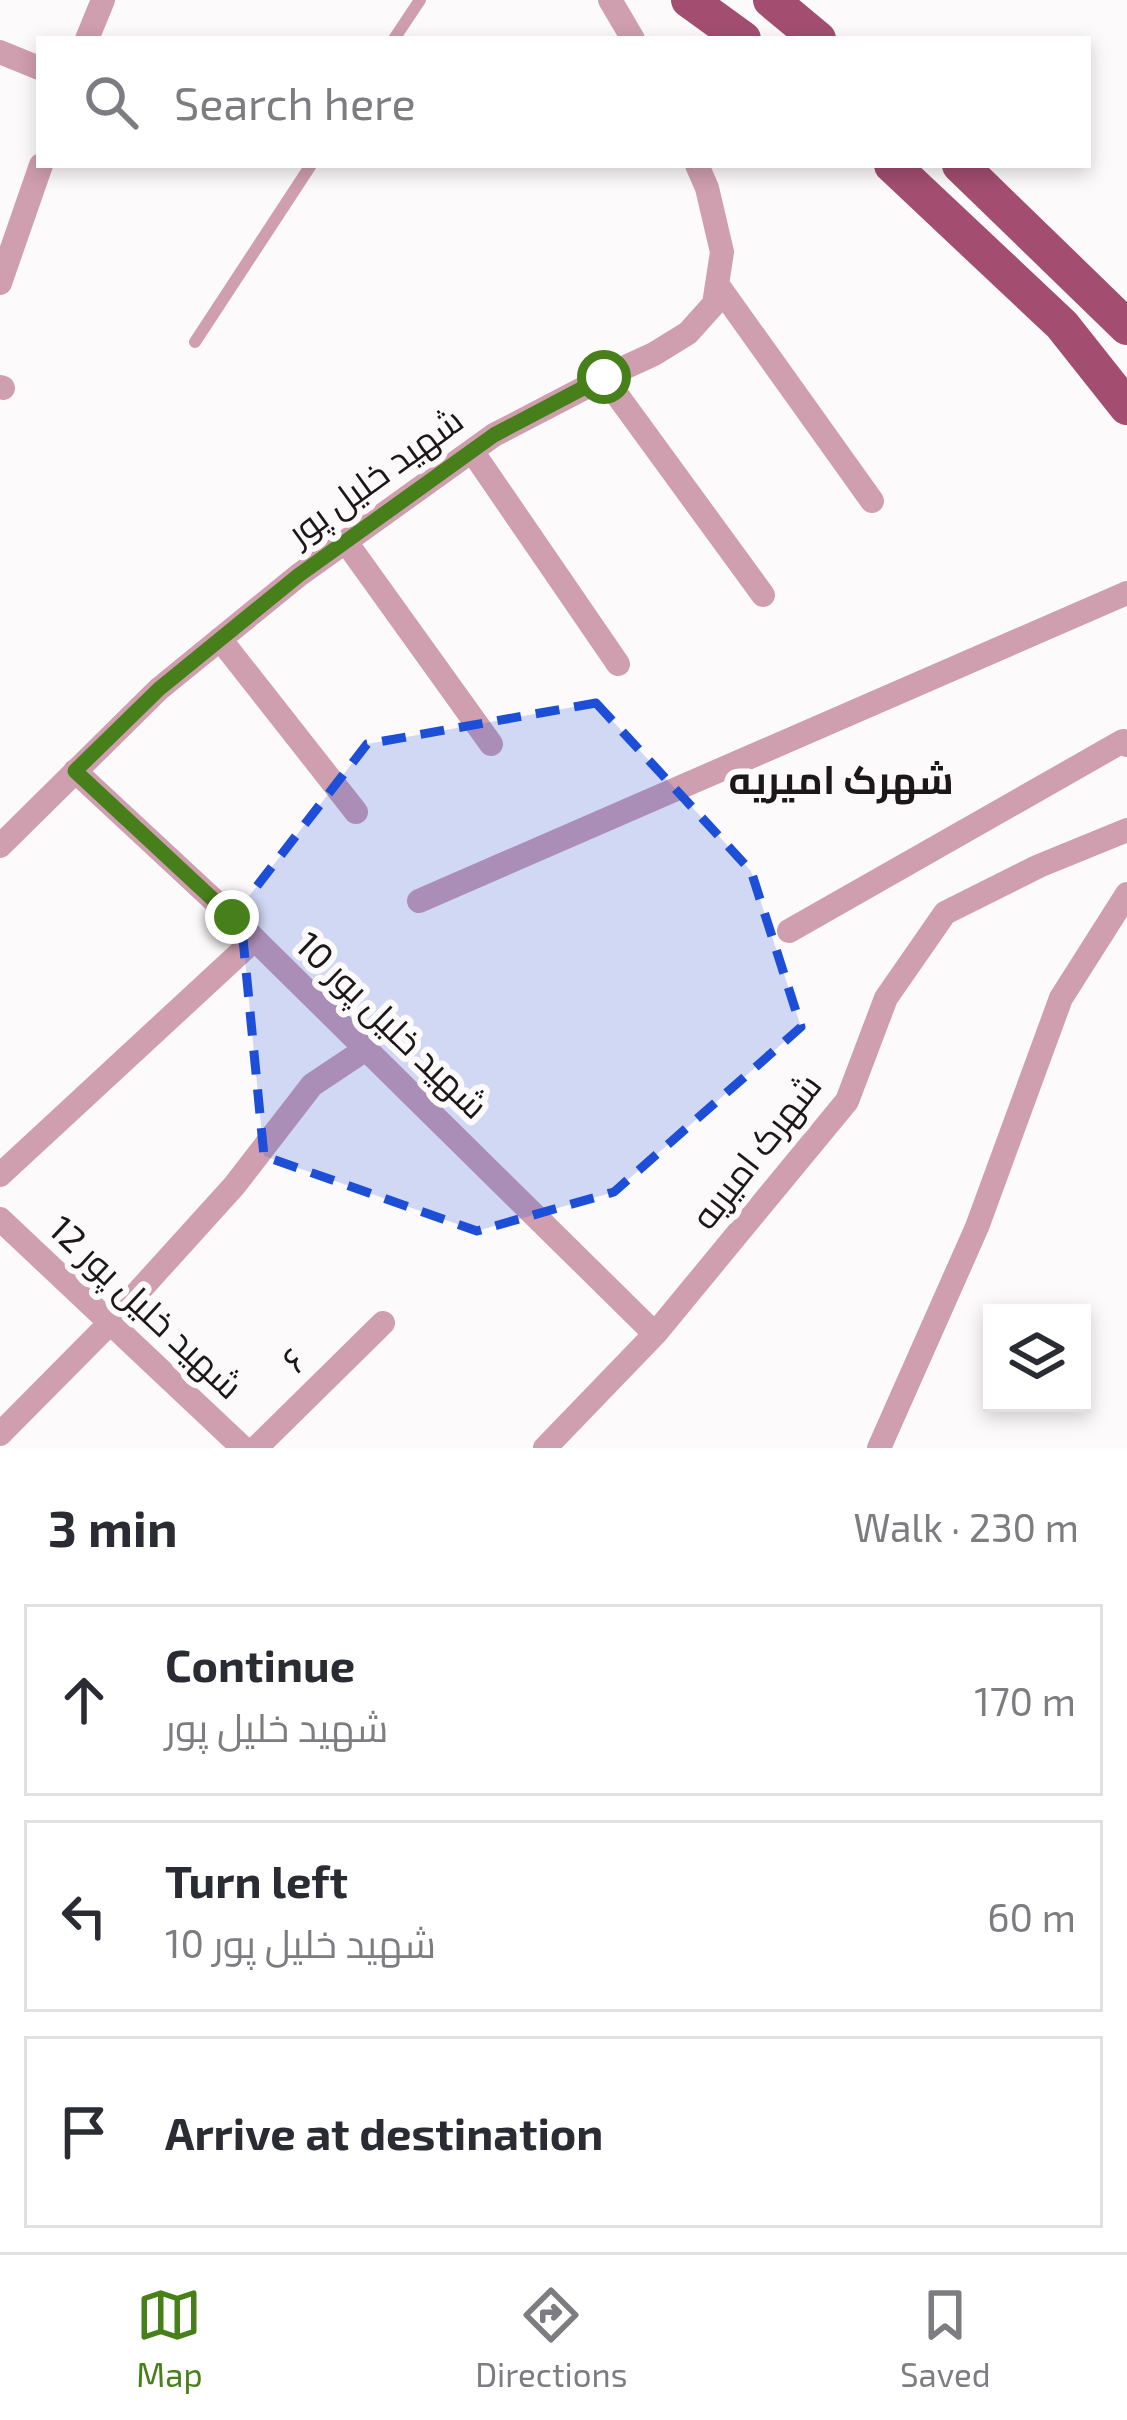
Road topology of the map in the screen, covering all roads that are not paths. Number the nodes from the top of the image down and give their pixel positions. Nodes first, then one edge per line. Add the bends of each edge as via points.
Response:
1 (103, 0) edge
2 (420, 0) edge
3 (610, 0) edge
4 (689, 0) edge
5 (771, 0) edge
6 (88, 36) edge
7 (396, 36) edge
8 (631, 36) edge
9 (739, 36) edge
10 (814, 36) edge
11 (0, 52) edge
12 (36, 67) edge
13 (40, 168) edge
14 (309, 168) edge
15 (699, 168) edge
16 (895, 168) edge
17 (963, 168) edge
18 (0, 283) edge
19 (717, 284) junction
20 (1123, 313) edge
21 (195, 342) dead end
22 (604, 377) junction
23 (1121, 387) edge
24 (472, 451) junction
25 (872, 501) dead end
26 (346, 542) junction
27 (1127, 593) edge
28 (763, 595) dead end
29 (220, 639) junction
30 (618, 664) dead end
31 (491, 744) dead end
32 (1127, 746) edge
33 (75, 771) junction
34 (356, 812) dead end
35 (1127, 830) edge
36 (0, 846) edge
37 (1127, 894) edge
38 (419, 901) dead end
39 (790, 931) dead end
40 (254, 940) junction
41 (367, 1049) junction
42 (0, 1175) edge
43 (0, 1220) edge
44 (110, 1323) junction
45 (383, 1323) dead end
46 (655, 1334) junction
47 (0, 1434) edge
48 (878, 1445) edge
49 (243, 1448) edge
50 (256, 1448) edge
51 (545, 1448) edge

1 - 6 street
2 - 7 lane
3 - 8 street
4 - 9 main road
5 - 10 main road
11 - 12 street
13 - 18 street
14 - 21 lane
15 - 19 street via 722,252
16 - 23 main road
17 - 20 main road
19 - 22 street, شهید خلیل پور via 714,304 688,333
19 - 25 street
22 - 24 street, شهید خلیل پور
22 - 28 street
24 - 26 street, شهید خلیل پور
24 - 30 street
26 - 29 street, شهید خلیل پور
26 - 31 street
27 - 38 street
29 - 33 street, شهید خلیل پور
29 - 34 street
32 - 39 street via 1123,741
33 - 36 street, شهید خلیل پور
33 - 40 street, شهید خلیل پور 10
35 - 46 street, شهرک امیریه via 945,913 886,998 847,1101
37 - 48 street via 1061,998 977,1227
40 - 41 street, شهید خلیل پور 10
40 - 42 street
41 - 44 street via 312,1085
41 - 46 street, شهید خلیل پور 10
43 - 44 street, شهید خلیل پور 12
44 - 47 street
44 - 49 street, شهید خلیل پور 12
45 - 50 street, ۶
46 - 51 street, شهرک امیریه

